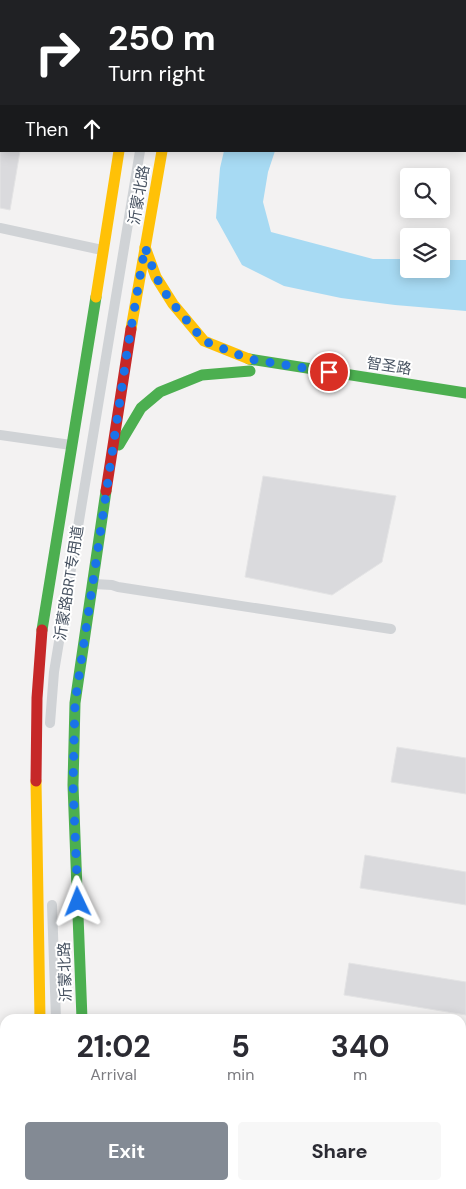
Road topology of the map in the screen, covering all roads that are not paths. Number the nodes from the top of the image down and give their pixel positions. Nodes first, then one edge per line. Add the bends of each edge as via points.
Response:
1 (119, 152) edge
2 (140, 152) edge
3 (162, 152) edge
4 (0, 228) edge
5 (145, 247) junction
6 (103, 251) junction
7 (253, 368) junction
8 (466, 393) edge
9 (0, 434) edge
10 (72, 445) junction
11 (112, 457) junction
12 (93, 584) junction
13 (391, 629) dead end
14 (49, 733) dead end
15 (51, 894) dead end
16 (40, 1014) edge
17 (56, 1014) edge
18 (82, 1014) edge

1 - 6 main road, 沂蒙北路
2 - 14 lane, 沂蒙路BRT专用道 via 54,672
3 - 5 main road, 沂蒙北路
4 - 6 lane
5 - 7 main road via 164,290 204,341
5 - 11 main road, 沂蒙北路
6 - 10 main road, 沂蒙北路
7 - 8 main road, 智圣路
7 - 11 main road via 202,375 160,392 141,408
9 - 10 lane
10 - 16 main road, 沂蒙北路 via 42,634 37,698
11 - 12 main road, 沂蒙北路
12 - 13 lane
12 - 18 main road, 沂蒙北路 via 74,712 73,785
15 - 17 lane

